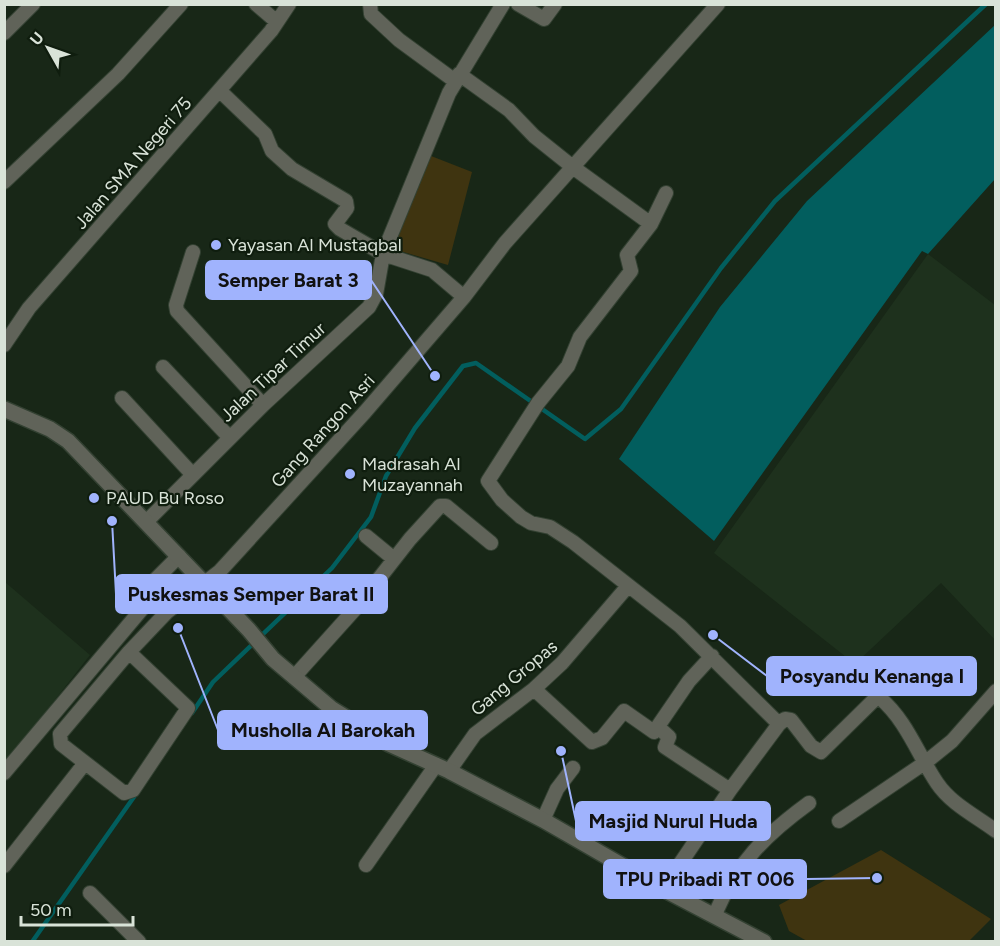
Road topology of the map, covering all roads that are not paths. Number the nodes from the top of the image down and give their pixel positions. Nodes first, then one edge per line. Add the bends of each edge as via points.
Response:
1 (33, 4) edge
2 (181, 4) edge
3 (256, 4) edge
4 (289, 4) edge
5 (370, 4) edge
6 (503, 4) edge
7 (518, 4) edge
8 (555, 4) edge
9 (718, 4) edge
10 (277, 22) junction
11 (4, 33) edge
12 (457, 77) junction
13 (220, 91) junction
14 (574, 168) junction
15 (4, 182) edge
16 (666, 193) dead end
17 (651, 225) junction
18 (193, 252) dead end
19 (383, 254) junction
20 (464, 297) junction
21 (4, 345) edge
22 (163, 367) dead end
23 (122, 398) dead end
24 (263, 405) junction
25 (4, 409) edge
26 (230, 438) junction
27 (192, 474) junction
28 (146, 522) junction
29 (366, 536) dead end
30 (491, 543) dead end
31 (179, 556) junction
32 (394, 559) junction
33 (205, 584) junction
34 (628, 586) junction
35 (129, 652) junction
36 (712, 656) junction
37 (294, 677) junction
38 (534, 689) junction
39 (996, 691) edge
40 (779, 724) junction
41 (658, 727) junction
42 (926, 762) junction
43 (85, 764) junction
44 (442, 768) junction
45 (573, 768) dead end
46 (4, 773) edge
47 (730, 790) junction
48 (809, 803) dead end
49 (543, 820) junction
50 (839, 821) dead end
51 (996, 831) edge
52 (366, 865) dead end
53 (4, 866) edge
54 (663, 889) junction
55 (90, 893) dead end
56 (715, 914) junction
57 (139, 942) edge
58 (765, 942) edge

1 - 11 street
2 - 15 street via 118,74
3 - 10 street
4 - 10 street, Jalan SMA Negeri 75
5 - 12 street via 371,14 399,40
6 - 12 street, Jalan Tipar Timur
7 - 8 street via 544,19
9 - 14 street, Gang Rangon Asri
10 - 13 street, Jalan SMA Negeri 75
12 - 14 street via 509,110
12 - 19 street, Jalan Tipar Timur
13 - 19 street via 265,134 272,152 292,169 346,201 347,208 335,224 340,230
13 - 21 street, Jalan SMA Negeri 75 via 29,308
14 - 17 street
14 - 20 street, Gang Rangon Asri via 505,243
16 - 17 street
17 - 34 street via 627,255 631,271 580,338 568,366 538,403 491,474 489,485 521,517 550,527 600,560
18 - 24 street via 177,311
19 - 20 street via 432,270
19 - 24 street, Jalan Tipar Timur via 376,294 369,307
20 - 33 street, Gang Rangon Asri via 365,412
22 - 26 street
23 - 27 street
24 - 26 street, Jalan Tipar Timur
25 - 28 street via 68,441
26 - 27 street, Jalan Tipar Timur
27 - 28 street, Jalan Tipar Timur
28 - 31 street
29 - 32 street
30 - 32 street via 443,505
31 - 33 street
31 - 46 street via 150,586 147,603
32 - 37 street
33 - 35 street, Gang Rangon Asri via 167,612
33 - 37 street
34 - 36 street
34 - 38 street, Gang Gropas via 581,644
35 - 43 street, Gang Rangon Asri via 60,734 61,744
35 - 43 street, Gang Rangon Asri via 188,710 128,793
36 - 40 street
36 - 41 street via 689,681
37 - 44 street via 332,709 370,733
38 - 41 street via 592,742 602,738 624,711 650,731
38 - 44 street, Gang Gropas via 475,734
39 - 42 street via 952,741
40 - 42 street via 790,720 811,746 821,752 880,698
40 - 47 street
41 - 47 street via 669,738 666,748
42 - 50 street
42 - 51 street via 953,801
43 - 53 street
44 - 49 street
44 - 52 street, Gang Gropas
45 - 49 street via 557,789
47 - 54 street
48 - 56 street via 746,858
49 - 54 street
54 - 56 street
55 - 57 street
56 - 58 street

